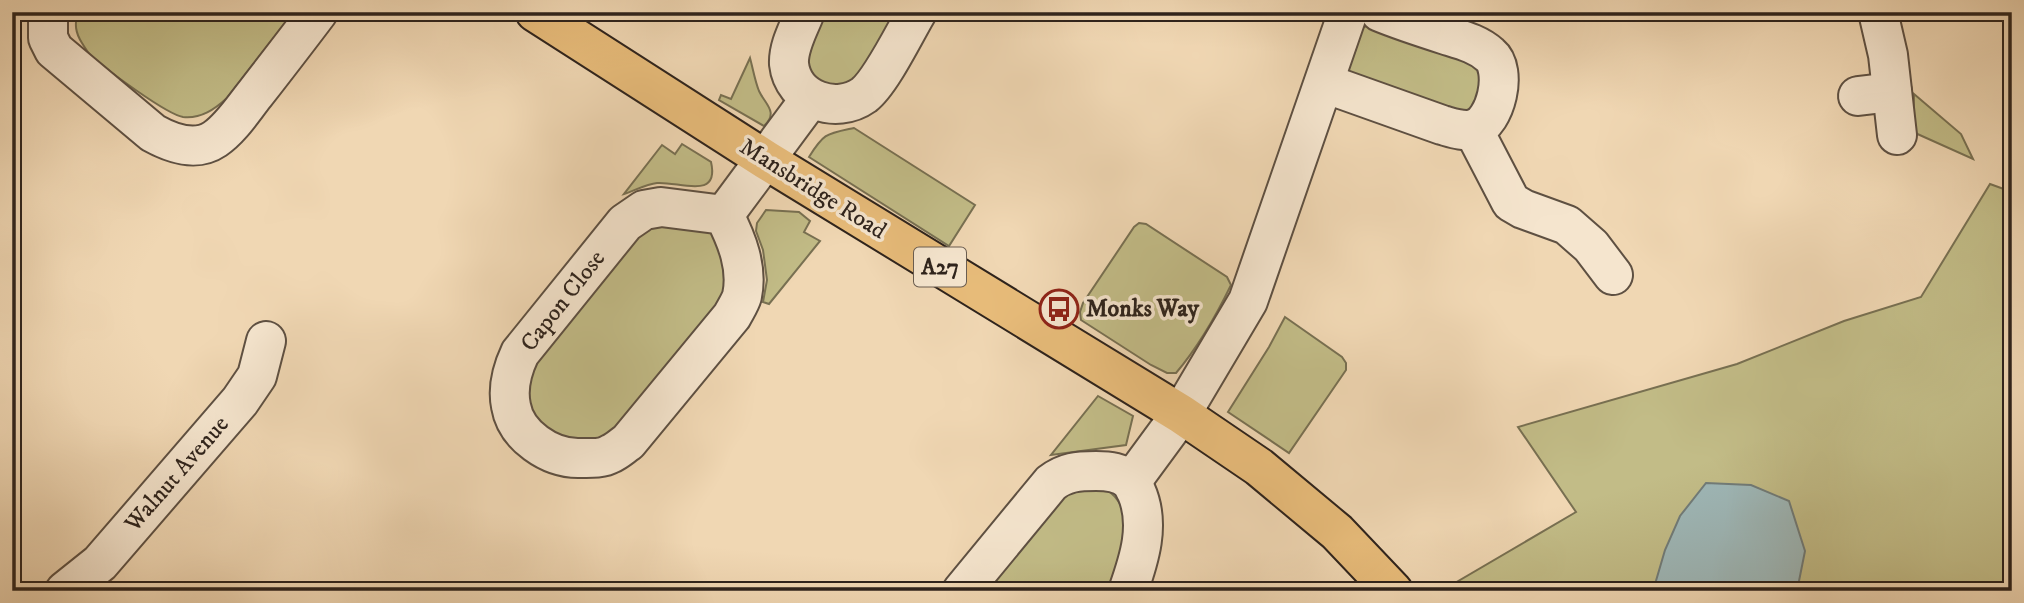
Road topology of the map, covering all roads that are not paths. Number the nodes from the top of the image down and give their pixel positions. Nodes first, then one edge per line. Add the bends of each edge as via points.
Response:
1 (48, 12) edge
2 (318, 12) edge
3 (535, 12) edge
4 (805, 12) edge
5 (917, 12) edge
6 (1348, 12) edge
7 (1380, 12) edge
8 (1878, 12) edge
9 (1324, 83) junction
10 (810, 99) junction
11 (1473, 129) junction
12 (1897, 135) dead end
13 (765, 160) junction
14 (724, 215) junction
15 (1613, 275) dead end
16 (267, 341) dead end
17 (1181, 414) junction
18 (1131, 482) junction
19 (65, 591) edge
20 (962, 591) edge
21 (1128, 591) edge
22 (1393, 591) edge

1 - 2 street via 48,38 54,50 153,133 168,141 200,145 214,140 232,123
3 - 13 main road, Mansbridge Road / A27
4 - 10 street via 789,64
5 - 10 street via 866,93 833,104
6 - 9 street
7 - 11 street via 1479,46 1493,57 1500,77 1496,97 1488,115
8 - 12 street via 1888,55 1875,94
9 - 11 street via 1442,125
9 - 17 street via 1248,301
10 - 13 street
11 - 15 street via 1511,202 1567,225
13 - 14 street
13 - 17 main road, Mansbridge Road / A27
14 - 14 street, Capon Close via 742,260 742,299 732,316 628,442 608,456 565,458 538,447 510,407 512,369 597,257 625,223 644,210 661,207
16 - 19 street, Walnut Avenue via 257,376 240,401 100,564
17 - 18 street
17 - 22 main road, Mansbridge Road / A27 via 1259,467 1337,532
18 - 20 street via 1114,471 1061,475
18 - 21 street via 1140,500 1143,530

